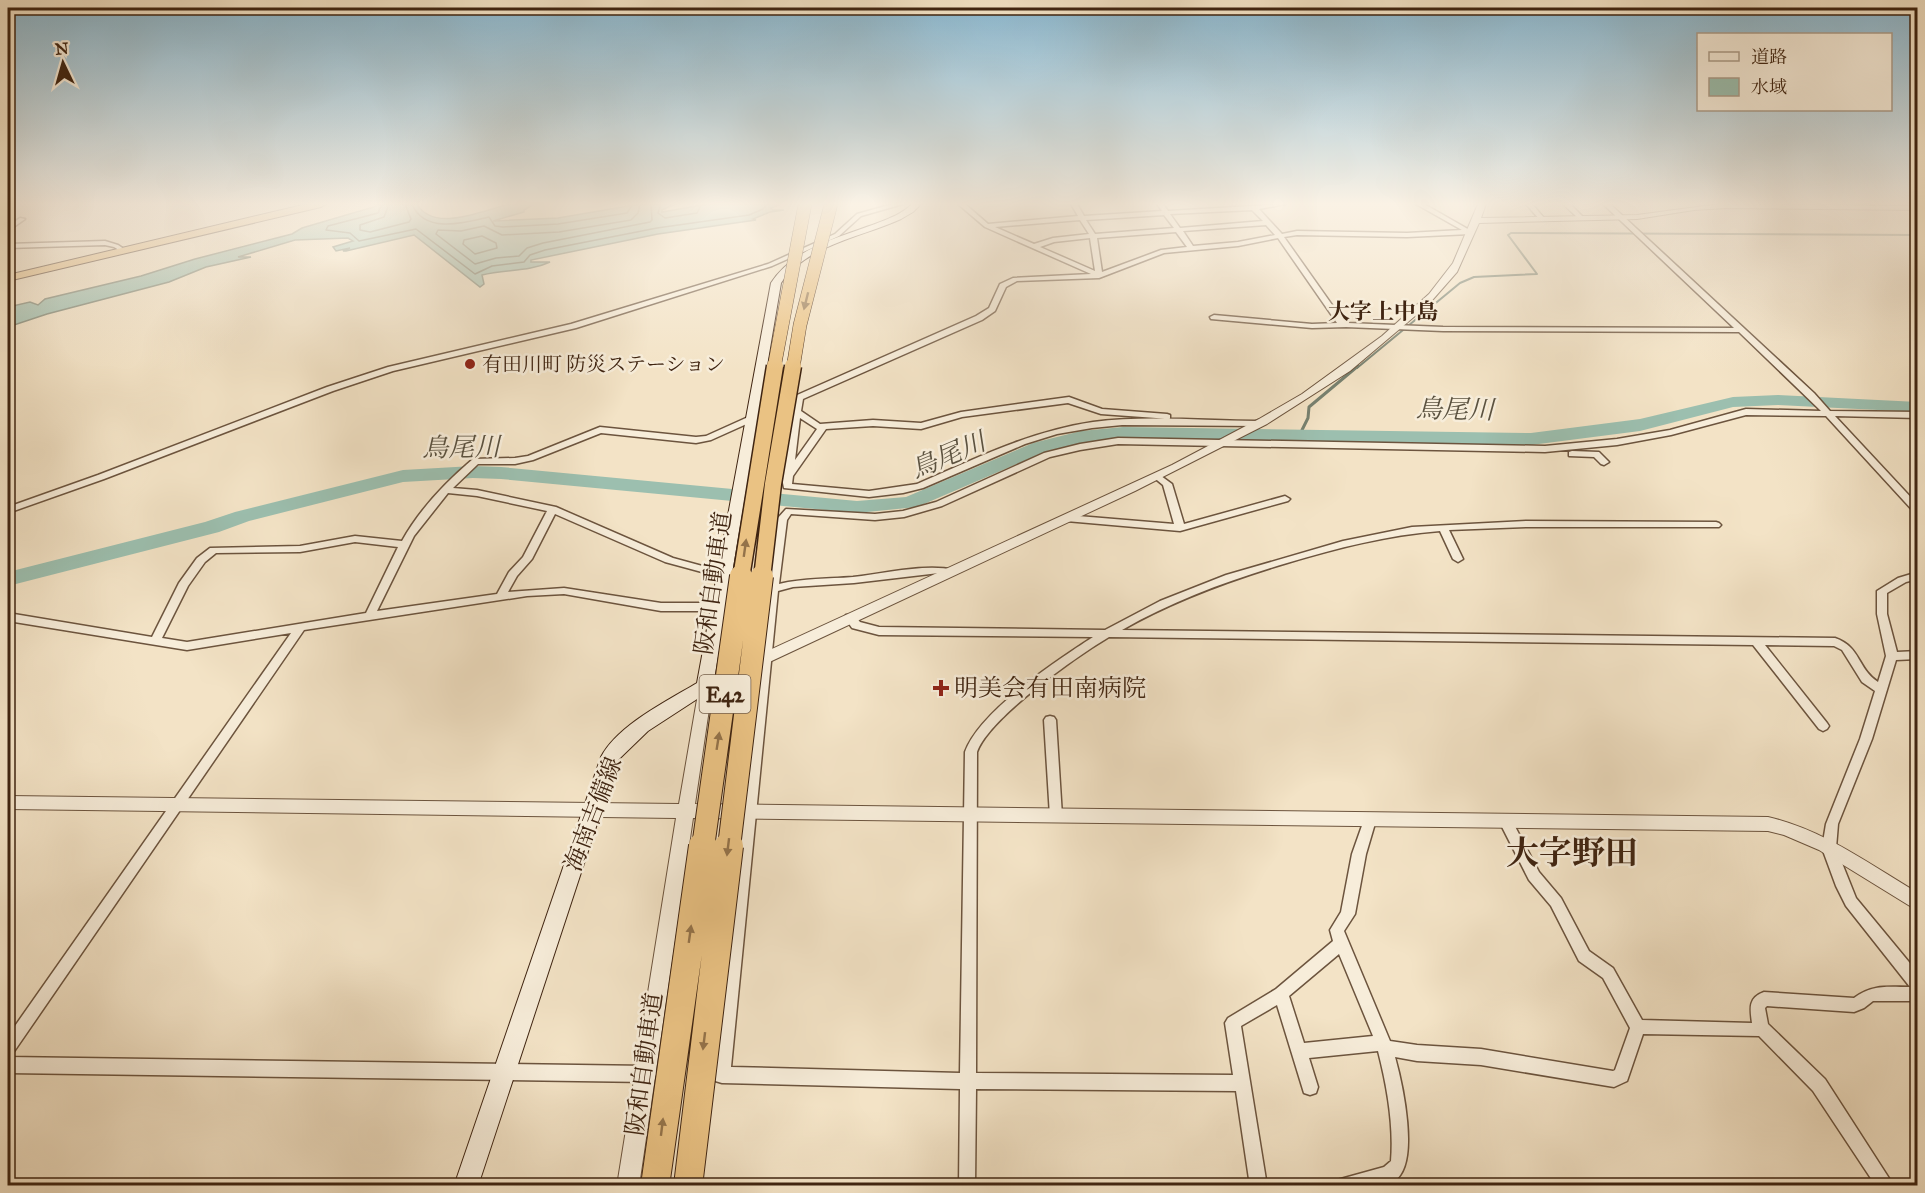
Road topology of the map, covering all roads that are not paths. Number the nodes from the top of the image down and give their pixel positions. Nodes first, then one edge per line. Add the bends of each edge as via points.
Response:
1 (87, 260) edge
2 (782, 260) edge
3 (794, 260) edge
4 (799, 260) edge
5 (817, 260) edge
6 (1061, 260) edge
7 (1097, 260) edge
8 (1138, 260) edge
9 (1296, 260) edge
10 (1457, 260) edge
11 (1665, 260) edge
12 (1099, 276) junction
13 (8, 278) edge
14 (1214, 317) dead end
15 (1352, 325) junction
16 (1400, 325) junction
17 (1740, 330) junction
18 (799, 398) junction
19 (1827, 410) junction
20 (796, 412) junction
21 (1917, 415) edge
22 (751, 418) junction
23 (1257, 425) junction
24 (823, 427) junction
25 (1223, 443) junction
26 (1539, 449) junction
27 (1604, 462) dead end
28 (1157, 476) junction
29 (787, 478) junction
30 (447, 490) junction
31 (1284, 500) dead end
32 (553, 509) junction
33 (8, 510) edge
34 (1917, 511) edge
35 (1066, 518) junction
36 (1716, 525) dead end
37 (1443, 527) junction
38 (1180, 528) junction
39 (404, 544) junction
40 (1458, 559) dead end
41 (950, 572) junction
42 (724, 575) junction
43 (1917, 575) edge
44 (774, 587) junction
45 (501, 596) junction
46 (720, 600) junction
47 (369, 616) junction
48 (8, 617) edge
49 (850, 618) junction
50 (300, 628) junction
51 (1106, 632) junction
52 (1756, 641) junction
53 (156, 642) junction
54 (1917, 655) edge
55 (1892, 656) junction
56 (767, 657) junction
57 (705, 686) junction
58 (1881, 689) junction
59 (1050, 720) dead end
60 (1823, 726) dead end
61 (8, 803) edge
62 (175, 806) junction
63 (591, 810) junction
64 (686, 811) junction
65 (751, 811) junction
66 (970, 814) junction
67 (1056, 816) junction
68 (1370, 820) junction
69 (1505, 821) junction
70 (1829, 848) junction
71 (1917, 903) edge
72 (1341, 943) junction
73 (1917, 985) edge
74 (1281, 994) junction
75 (1917, 994) edge
76 (1638, 1027) junction
77 (1761, 1028) junction
78 (1384, 1046) junction
79 (8, 1048) edge
80 (1300, 1051) junction
81 (8, 1065) edge
82 (504, 1073) junction
83 (646, 1074) junction
84 (722, 1074) junction
85 (968, 1081) junction
86 (1242, 1083) junction
87 (1310, 1088) dead end
88 (466, 1185) edge
89 (628, 1185) edge
90 (655, 1185) edge
91 (688, 1185) edge
92 (967, 1185) edge
93 (1259, 1185) edge
94 (1343, 1185) edge
95 (1886, 1185) edge

1 - 13 highway
2 - 33 street via 573,326 401,366 351,382
90 -> 3 highway, 阪和自動車道 / E42, bridge via 748,528
4 - 22 main road via 782,272 774,288
5 -> 91 highway, 阪和自動車道 / E42, bridge via 800,324 773,484
6 - 12 street
7 - 12 street
8 - 12 street
9 - 15 street via 1339,321
10 - 16 street via 1448,279
11 - 17 street
12 - 18 street via 1027,277 1010,281 995,306 978,318
14 - 15 street via 1312,326
15 - 16 street
16 - 17 street via 1443,329
16 - 23 street via 1359,360
17 - 19 street
18 - 20 street
18 - 22 street
19 - 21 street
19 - 26 street via 1746,412 1617,442
19 - 34 street
20 - 24 street
20 - 29 street
22 - 30 street via 696,440 600,430 530,458 474,462
22 - 42 main road
23 - 24 street via 1108,412 1069,400 961,415 926,426 873,423
23 - 25 street
23 - 29 street via 1122,422 1074,428 1022,442 920,486 891,493 790,488
24 - 29 street
25 - 26 street
25 - 28 street
25 - 44 street via 1118,441 1068,449 1036,459 939,504 904,514 875,517 789,511 782,519
26 - 27 street via 1553,454 1592,453
28 - 35 street
28 - 38 street via 1167,484
30 - 32 street
30 - 39 street
31 - 38 street
32 - 42 street via 669,560
32 - 45 street via 527,559
35 - 38 street
35 - 41 street
36 - 37 street
37 - 40 street
37 - 51 street via 1377,535 1250,570 1166,601
39 - 47 street
39 - 53 street via 355,540 300,549 214,550 186,579
41 - 44 street
41 - 49 street
42 - 46 main road
43 - 55 street via 1882,591 1882,615
44 - 46 street
44 - 56 street
45 - 46 street via 564,591 661,607
45 - 47 street
46 - 57 main road
47 - 50 street
48 - 53 street
49 - 51 street via 856,625 879,631
49 - 56 street
50 - 53 street via 187,646
50 - 62 street
51 - 52 street
51 - 66 street via 1036,683 977,738 971,752
52 - 58 street via 1840,644 1866,679
52 - 60 street
54 - 55 street
55 - 58 street
56 - 57 street
56 - 65 street
57 - 63 main road, 海南吉備線 via 624,740 610,757
57 - 64 street
58 - 70 street via 1832,824
59 - 67 street
61 - 62 street
62 - 63 street
62 - 79 street
63 - 64 street
63 - 82 main road, 海南吉備線
64 - 65 street
64 - 83 street
65 - 66 street
65 - 84 street
66 - 67 street
66 - 85 street
67 - 68 street
68 - 69 street
68 - 72 street via 1348,914 1337,930
69 - 70 street via 1768,824
69 - 76 street via 1534,876 1556,902 1584,956 1608,973
70 - 71 street
70 - 73 street via 1851,902
72 - 74 street
72 - 78 street
74 - 80 street
74 - 86 street via 1233,1023
75 - 77 street via 1873,994 1854,1005 1764,999 1757,1005
76 - 77 street
76 - 78 street via 1621,1075 1614,1079
77 - 95 street via 1819,1085
78 - 80 street
78 - 94 street via 1392,1083 1399,1162 1388,1175
80 - 87 street
81 - 82 street
82 - 83 street
82 - 88 main road, 海南吉備線
83 - 84 street
83 - 89 street
84 - 85 street
85 - 86 street
85 - 92 street
86 - 93 street

